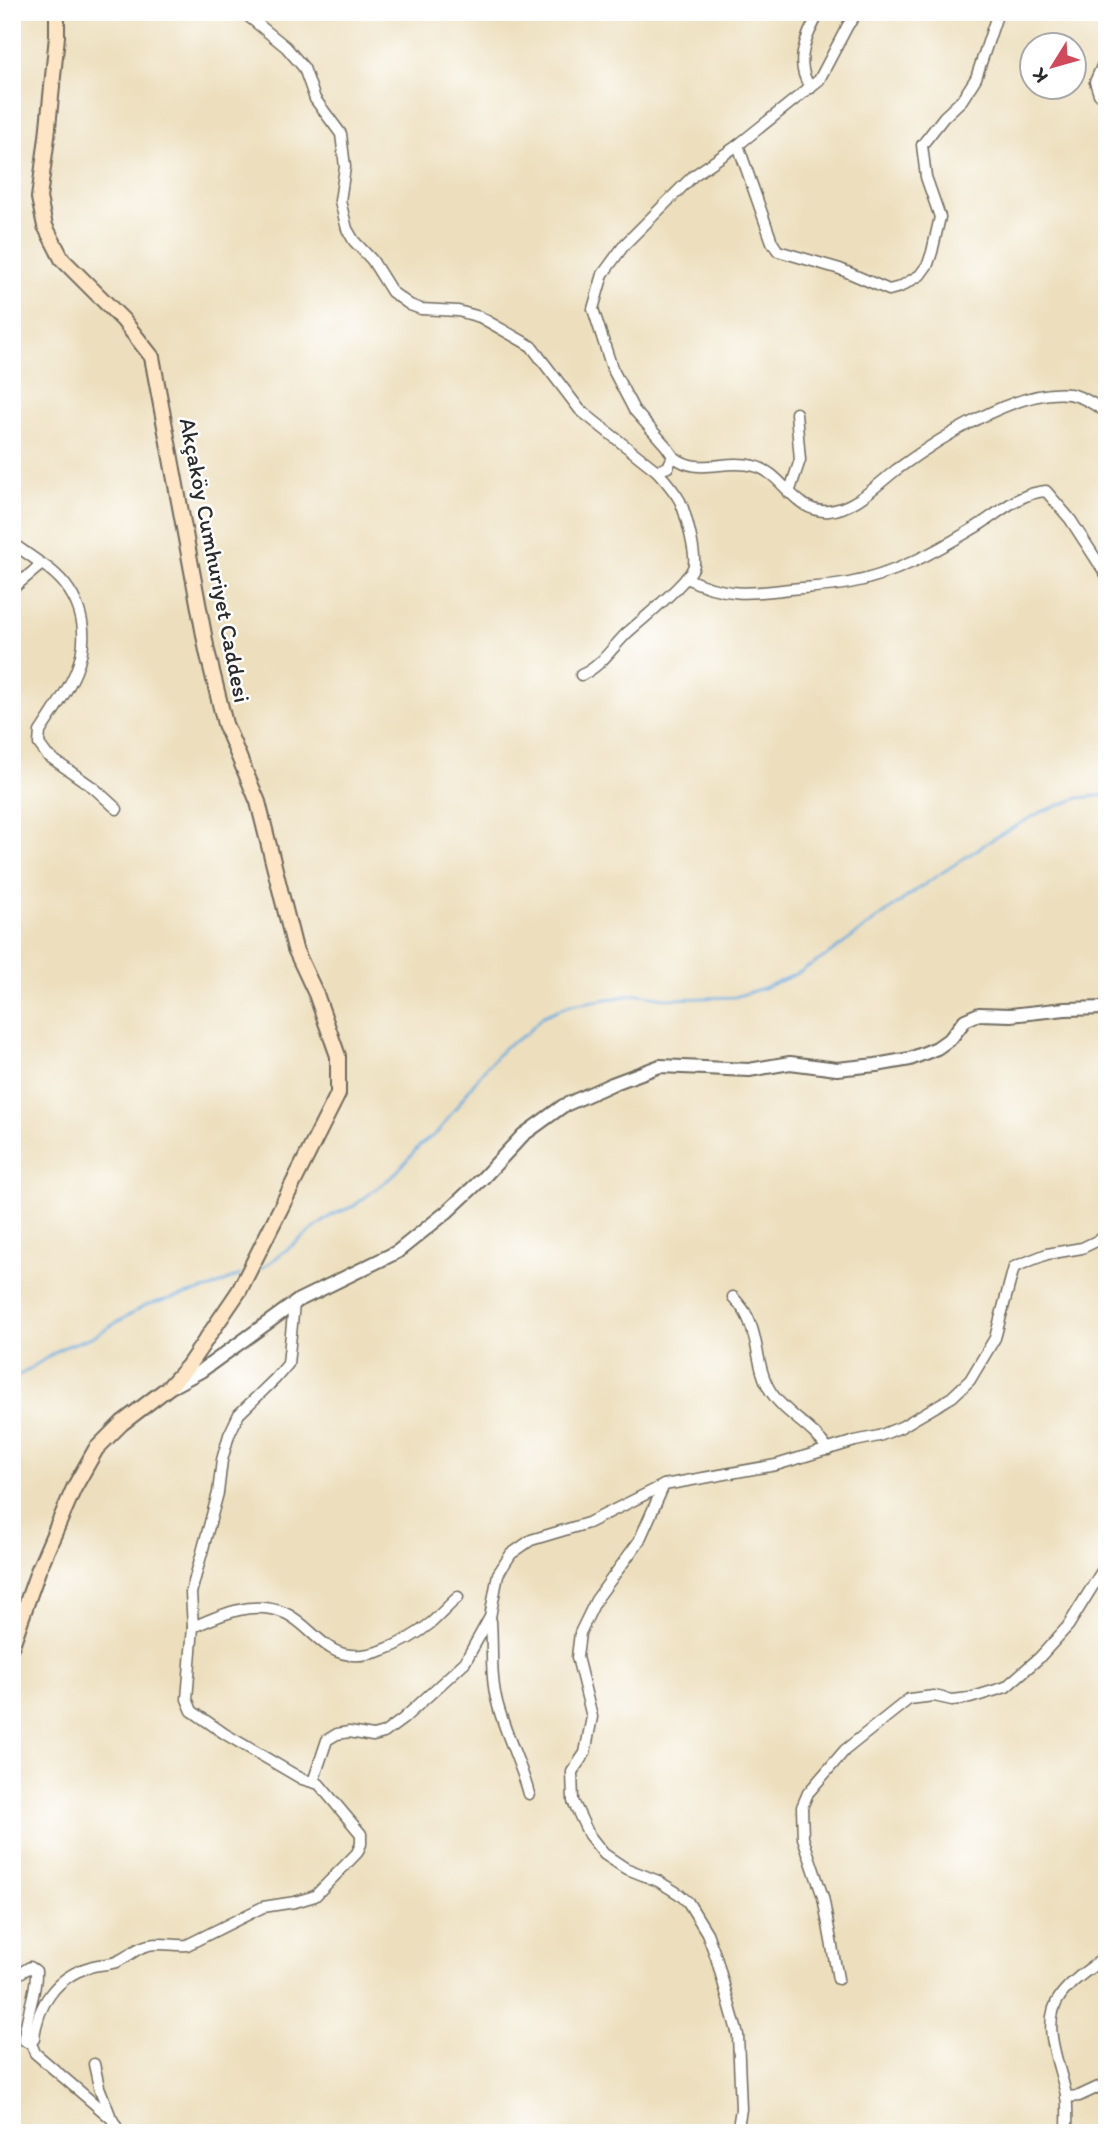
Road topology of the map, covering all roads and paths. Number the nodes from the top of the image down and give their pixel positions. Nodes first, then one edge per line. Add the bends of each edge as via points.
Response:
1 (57, 12) edge
2 (243, 12) edge
3 (820, 12) edge
4 (858, 12) edge
5 (998, 12) edge
6 (1107, 55) edge
7 (811, 88) junction
8 (1107, 102) edge
9 (738, 145) junction
10 (796, 413) dead end
11 (1107, 413) edge
12 (673, 456) junction
13 (657, 471) junction
14 (789, 493) junction
15 (12, 543) edge
16 (41, 564) junction
17 (1107, 576) edge
18 (687, 578) junction
19 (12, 589) edge
20 (582, 675) dead end
21 (117, 810) dead end
22 (1107, 1008) edge
23 (1107, 1236) edge
24 (733, 1297) dead end
25 (293, 1304) junction
26 (169, 1387) junction
27 (828, 1450) junction
28 (664, 1485) junction
29 (1107, 1563) edge
30 (458, 1597) dead end
31 (490, 1617) junction
32 (193, 1628) junction
33 (12, 1645) edge
34 (313, 1782) junction
35 (529, 1794) dead end
36 (1107, 1956) edge
37 (12, 1978) edge
38 (838, 1979) dead end
39 (30, 2040) junction
40 (94, 2064) dead end
41 (1107, 2083) edge
42 (1066, 2097) junction
43 (112, 2119) junction
44 (120, 2133) edge
45 (737, 2133) edge
46 (1068, 2133) edge

1 - 26 main road, Akçaköy Cumhuriyet Caddesi via 39,198 45,226 62,259 123,320 152,357 206,652 225,724 258,802 295,949 338,1056 338,1094 299,1175 239,1291
2 - 13 street via 304,68 315,99 341,134 345,167 340,201 346,229 392,292 421,309 480,317 531,346 580,410
3 - 7 street via 802,57 804,79
4 - 7 street
5 - 9 street via 976,78 922,145 926,177 940,217 928,264 901,286 889,290 825,263 778,251
6 - 8 street via 1095,82
7 - 9 street
9 - 12 street via 693,176 617,253 603,274 593,309 627,400
10 - 14 street via 800,460
11 - 14 street via 1069,394 1023,400 968,425 842,507 831,511 807,508
12 - 13 street via 668,467
12 - 14 street via 693,467 752,465
13 - 18 street via 684,510 694,556 694,568
15 - 16 street
16 - 19 street
16 - 21 street via 71,590 84,635 76,671 40,732 39,744
17 - 18 street via 1046,491 1006,506 911,563 852,583 745,594
18 - 20 street via 592,671
22 - 25 street via 979,1014 965,1020 937,1048 876,1065 837,1069 790,1063 749,1070 660,1066 563,1106 523,1135 448,1211 397,1252
23 - 27 street via 1014,1267 995,1338 962,1389 890,1432
24 - 27 street via 747,1315 771,1391
25 - 26 street via 201,1371
25 - 32 street via 288,1364 239,1414 229,1435 191,1593
26 - 33 main road, Akçaköy Cumhuriyet Caddesi via 96,1449 38,1571
27 - 28 street via 776,1465
28 - 31 street via 588,1522 520,1547 498,1574
28 - 45 street via 639,1541 596,1600 580,1633 577,1657 592,1717 585,1753 572,1772 573,1801 604,1854 678,1894 707,1933 738,2035 741,2109
29 - 38 street via 1068,1626 1006,1687 970,1699 909,1699 845,1750 808,1793 802,1807 803,1838 823,1897
30 - 32 street via 411,1635 356,1656 333,1649 295,1618 272,1610 236,1610
31 - 34 street via 465,1662 403,1719 384,1733 349,1732 327,1740
31 - 35 street via 497,1701
32 - 34 street via 187,1699 192,1711
34 - 39 street via 361,1834 357,1853 314,1896 263,1907 187,1945 151,1944 126,1958 64,1978 53,1988
36 - 42 street via 1077,1978 1054,2007 1051,2037
37 - 39 street via 30,1967 36,1970 24,2031 24,2040
39 - 43 street via 34,2053
40 - 43 street
41 - 42 street
42 - 46 street
43 - 44 street

